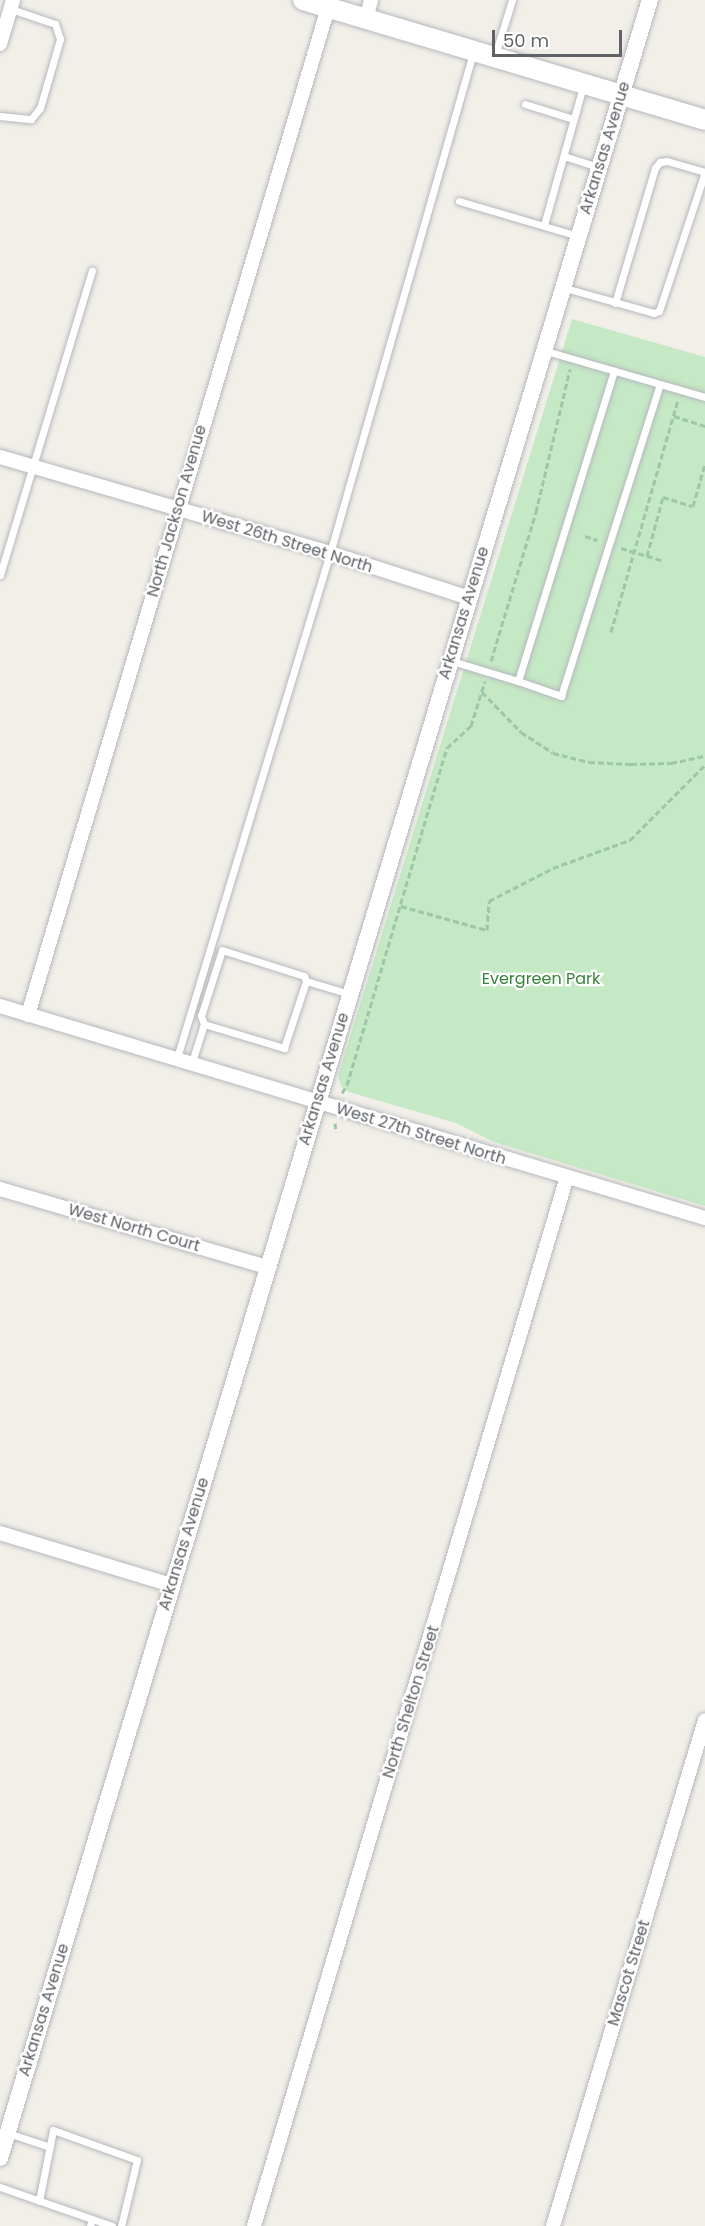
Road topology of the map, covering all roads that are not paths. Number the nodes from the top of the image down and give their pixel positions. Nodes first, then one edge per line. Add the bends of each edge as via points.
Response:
1 (303, 0) edge
2 (371, 0) edge
3 (512, 0) edge
4 (650, 0) edge
5 (12, 4) edge
6 (328, 8) junction
7 (366, 19) junction
8 (0, 44) edge
9 (473, 51) junction
10 (494, 57) junction
11 (584, 85) junction
12 (621, 96) junction
13 (525, 104) dead end
14 (0, 116) edge
15 (573, 119) junction
16 (705, 120) edge
17 (564, 156) junction
18 (599, 167) junction
19 (705, 172) edge
20 (459, 201) dead end
21 (544, 225) junction
22 (578, 236) junction
23 (92, 270) dead end
24 (563, 287) junction
25 (615, 303) junction
26 (544, 350) junction
27 (614, 371) junction
28 (660, 384) junction
29 (705, 397) edge
30 (0, 457) edge
31 (33, 467) junction
32 (178, 509) junction
33 (330, 553) junction
34 (0, 574) edge
35 (469, 598) junction
36 (450, 660) junction
37 (518, 681) junction
38 (306, 981) junction
39 (350, 994) junction
40 (0, 1006) edge
41 (28, 1015) junction
42 (204, 1024) junction
43 (176, 1061) junction
44 (191, 1066) junction
45 (317, 1103) junction
46 (567, 1177) junction
47 (0, 1190) edge
48 (705, 1218) edge
49 (267, 1267) junction
50 (0, 1533) edge
51 (171, 1585) junction
52 (705, 1720) edge
53 (8, 2133) junction
54 (50, 2148) junction
55 (0, 2158) edge
56 (0, 2187) edge
57 (39, 2201) junction
58 (91, 2223) edge
59 (112, 2226) edge
60 (121, 2226) edge
61 (254, 2226) edge
62 (553, 2226) edge

1 - 6 main road
2 - 7 street
3 - 10 lane
4 - 12 street, Arkansas Avenue
5 - 8 street
5 - 14 lane via 55,24 60,39 40,108 31,119
6 - 7 main road
6 - 32 street, North Jackson Avenue
7 - 9 main road
9 - 10 main road
9 - 33 lane
10 - 11 main road
11 - 12 main road
11 - 15 lane
12 - 16 main road
12 - 18 street, Arkansas Avenue
13 - 15 lane
15 - 17 lane
17 - 18 lane
17 - 21 lane
18 - 22 street, Arkansas Avenue
19 - 25 lane via 658,311
19 - 25 lane via 667,161 655,168
20 - 21 lane
21 - 22 lane
22 - 24 street, Arkansas Avenue
23 - 31 lane
24 - 25 lane
24 - 26 street, Arkansas Avenue
26 - 27 lane
26 - 35 street, Arkansas Avenue
27 - 28 lane
27 - 37 lane
28 - 29 lane
28 - 37 lane via 561,696
30 - 31 street, West 26th Street North
31 - 32 street, West 26th Street North
31 - 34 lane
32 - 33 street, West 26th Street North
32 - 41 street, North Jackson Avenue
33 - 35 street, West 26th Street North
33 - 43 lane
35 - 36 street, Arkansas Avenue
36 - 37 lane
36 - 39 street, Arkansas Avenue
38 - 39 lane
38 - 42 lane via 284,1048
38 - 42 lane via 304,976 222,950 201,1016
39 - 45 street, Arkansas Avenue
40 - 41 street, West 27th Street North
41 - 43 street, West 27th Street North
42 - 44 lane
43 - 44 street, West 27th Street North
44 - 45 street, West 27th Street North
45 - 46 street, West 27th Street North
45 - 49 street, Arkansas Avenue
46 - 48 street, West 27th Street North
46 - 61 street, North Shelton Street
47 - 49 street, West North Court
49 - 51 street, Arkansas Avenue
50 - 51 street
51 - 53 street, Arkansas Avenue
52 - 62 street, Mascot Street
53 - 54 lane
53 - 55 street, Arkansas Avenue
54 - 57 lane
54 - 60 lane via 53,2130 137,2160
56 - 57 lane
57 - 58 lane
58 - 59 lane

